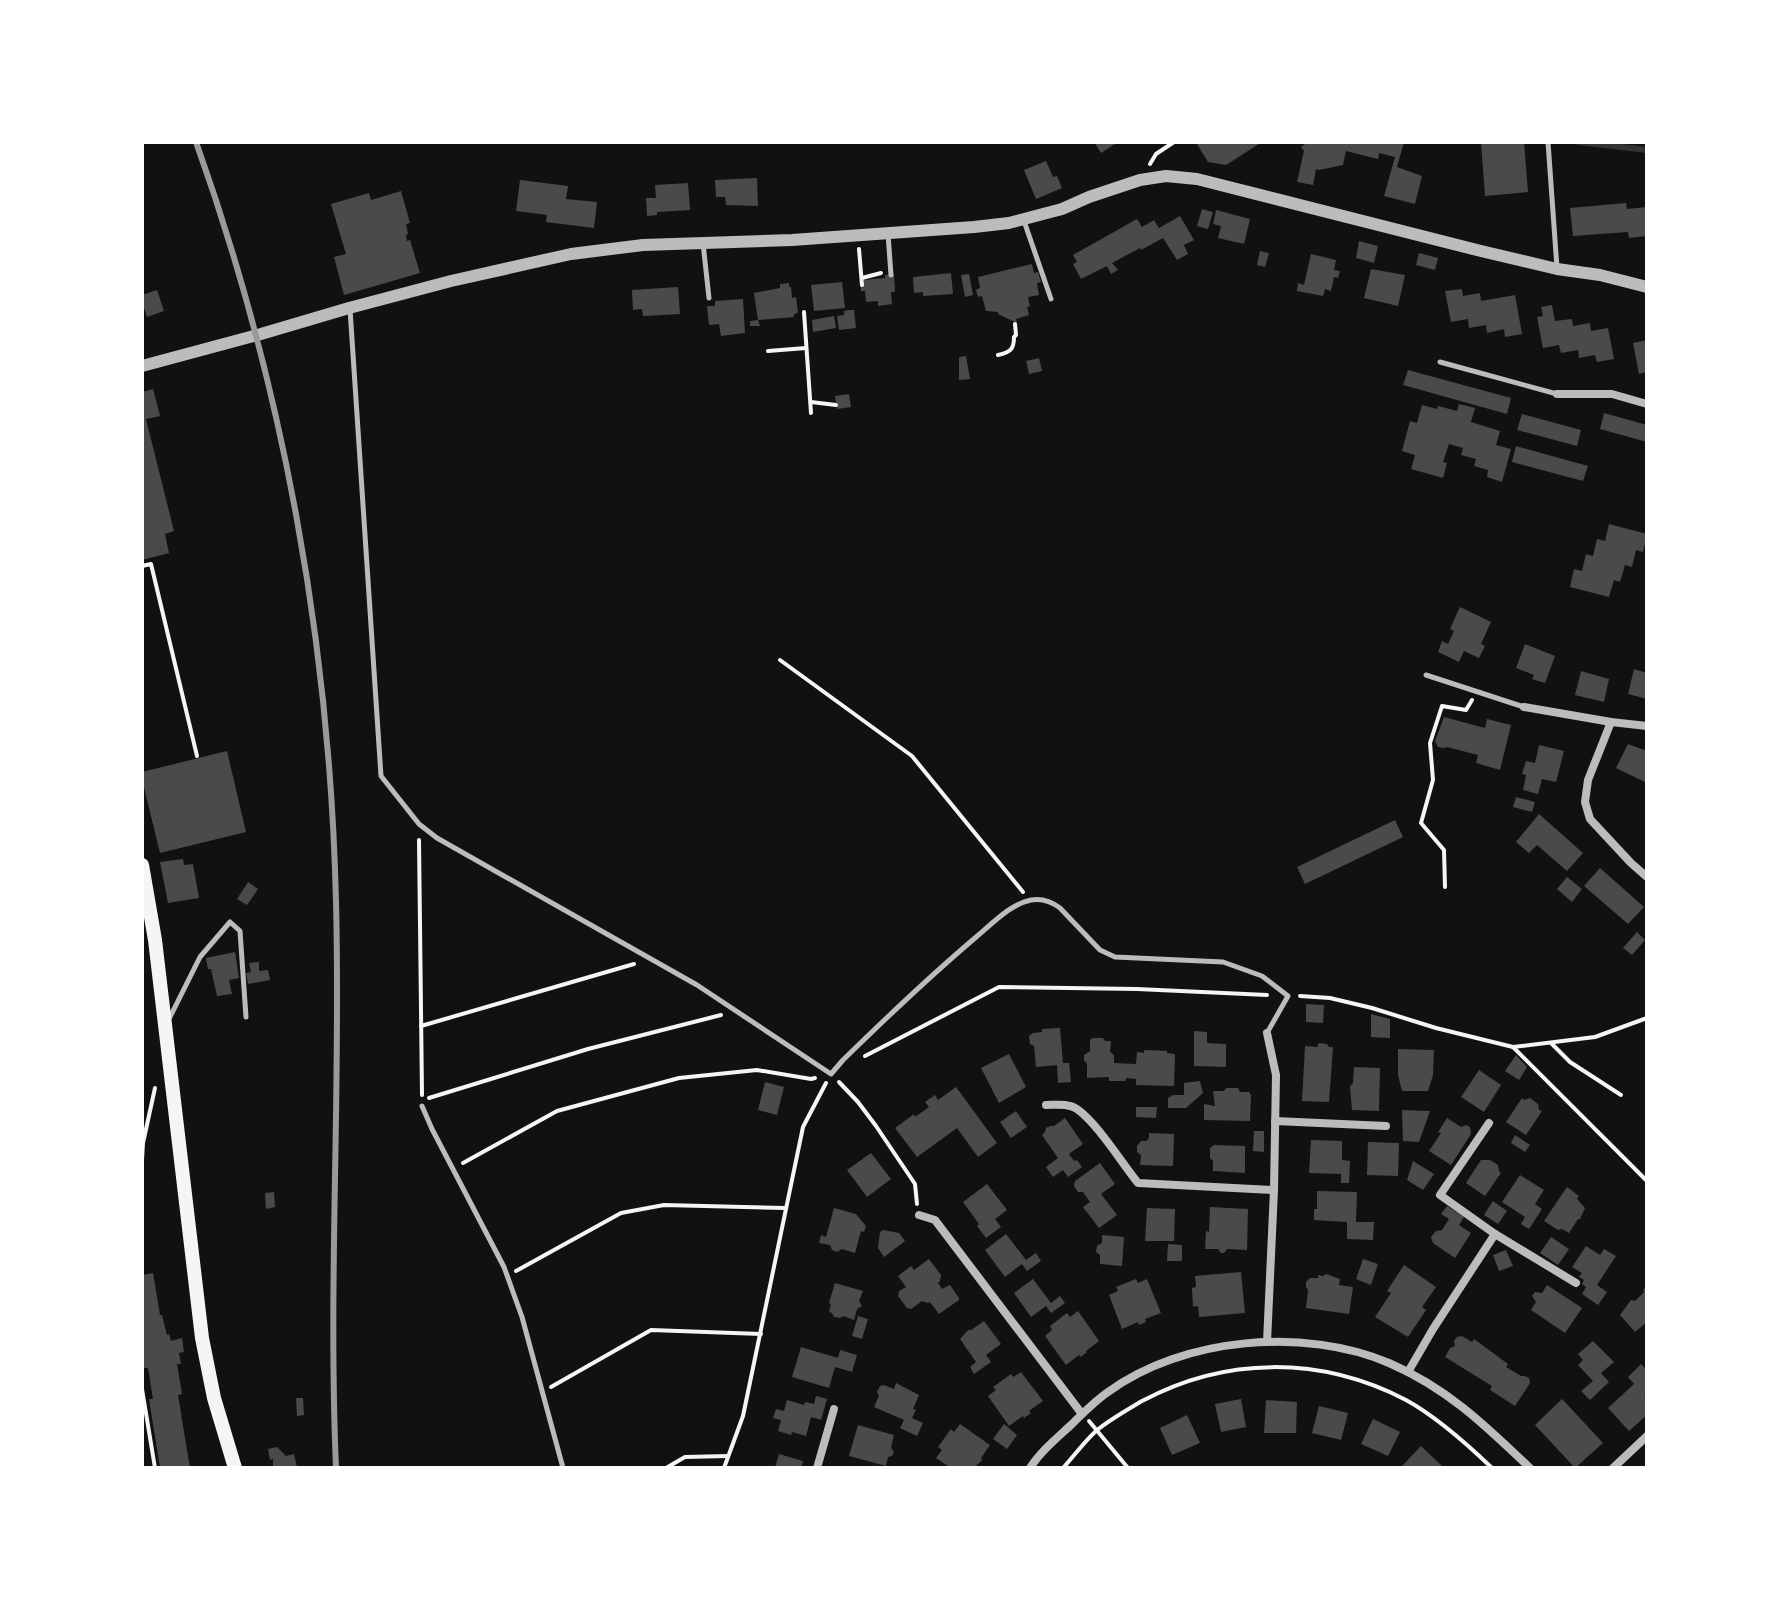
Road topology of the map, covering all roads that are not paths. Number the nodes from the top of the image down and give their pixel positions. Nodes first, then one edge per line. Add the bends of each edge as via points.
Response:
1 (1548, 142) edge
2 (1023, 220) junction
3 (888, 233) junction
4 (703, 242) junction
5 (1557, 269) junction
6 (891, 275) dead end
7 (1647, 287) edge
8 (709, 298) dead end
9 (1051, 299) dead end
10 (349, 308) junction
11 (1440, 362) dead end
12 (142, 366) edge
13 (1557, 394) joint
14 (1647, 404) edge
15 (1426, 675) dead end
16 (1524, 707) joint
17 (1611, 722) junction
18 (1647, 726) edge
19 (142, 865) edge
20 (1647, 877) edge
21 (246, 1017) dead end
22 (165, 1027) junction
23 (1267, 1033) joint
24 (1046, 1105) dead end
25 (422, 1106) dead end
26 (1275, 1121) junction
27 (1489, 1123) dead end
28 (1386, 1126) dead end
29 (1274, 1190) junction
30 (919, 1215) road end
31 (1495, 1234) junction
32 (1576, 1283) dead end
33 (1267, 1342) junction
34 (1408, 1372) junction
35 (834, 1409) dead end
36 (1082, 1414) junction
37 (1647, 1436) edge
38 (235, 1468) edge
39 (563, 1468) edge
40 (817, 1468) edge
41 (1030, 1468) edge
42 (1530, 1468) edge
43 (1613, 1468) edge

1 - 5 lane
2 - 3 street
2 - 5 street via 1166,176 1197,179
2 - 9 lane
3 - 4 street
3 - 6 lane
4 - 8 lane
4 - 10 street via 571,254
5 - 7 street
10 - 12 street
10 - 23 lane via 381,776 419,824 697,985 831,1074 927,978 1008,911 1029,900 1053,903 1100,950 1115,957 1223,962 1262,976 1288,996
11 - 13 lane
13 - 14 street via 1612,394
15 - 16 lane
16 - 17 street
17 - 18 street
17 - 20 street via 1585,802 1590,819
19 - 22 main road
21 - 22 lane via 240,931 230,922 200,957
22 - 38 main road via 202,1338
23 - 26 street via 1276,1075
24 - 29 street via 1075,1107 1138,1183
25 - 39 lane via 507,1276
26 - 28 street
26 - 29 street
27 - 31 street via 1440,1195
29 - 33 street
30 - 36 street via 935,1220
31 - 32 street
31 - 34 street
33 - 34 street via 1351,1350
33 - 36 street via 1212,1348 1165,1362 1109,1391
34 - 42 street via 1475,1416
35 - 40 street
36 - 41 street
37 - 43 street

